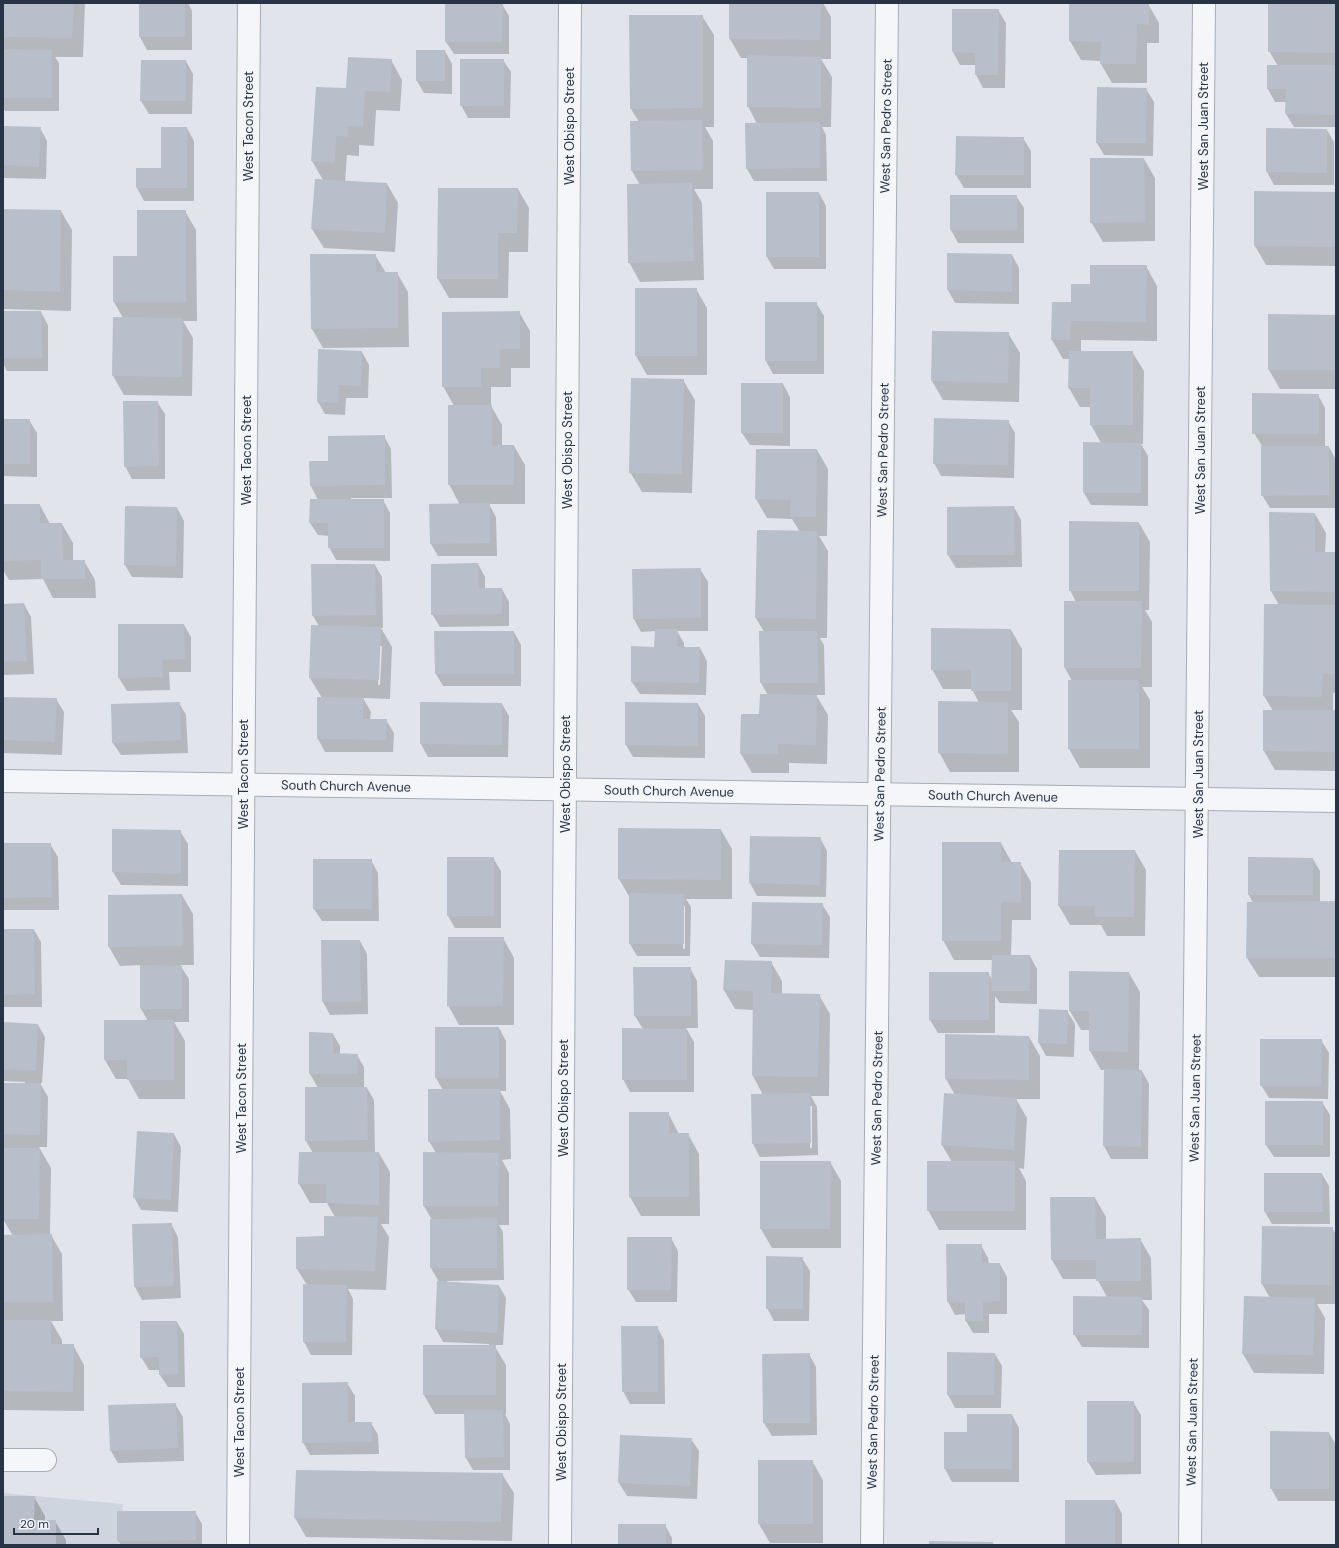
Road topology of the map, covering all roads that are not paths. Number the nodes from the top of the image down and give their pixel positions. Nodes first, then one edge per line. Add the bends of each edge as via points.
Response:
1 (249, 3) edge
2 (570, 3) edge
3 (887, 3) edge
4 (1204, 3) edge
5 (3, 781) edge
6 (243, 784) junction
7 (565, 790) junction
8 (880, 794) junction
9 (1197, 800) junction
10 (1336, 801) edge
11 (3, 1460) edge
12 (45, 1460) dead end
13 (238, 1545) edge
14 (560, 1545) edge
15 (872, 1545) edge
16 (1190, 1545) edge

1 - 6 street, West Tacon Street
2 - 7 street, West Obispo Street
3 - 8 street, West San Pedro Street
4 - 9 street, West San Juan Street
5 - 6 street, South Church Avenue
6 - 7 street, South Church Avenue
6 - 13 street, West Tacon Street
7 - 8 street, South Church Avenue
7 - 14 street, West Obispo Street
8 - 9 street, South Church Avenue
8 - 15 street, West San Pedro Street
9 - 10 street, South Church Avenue
9 - 16 street, West San Juan Street
11 - 12 street

